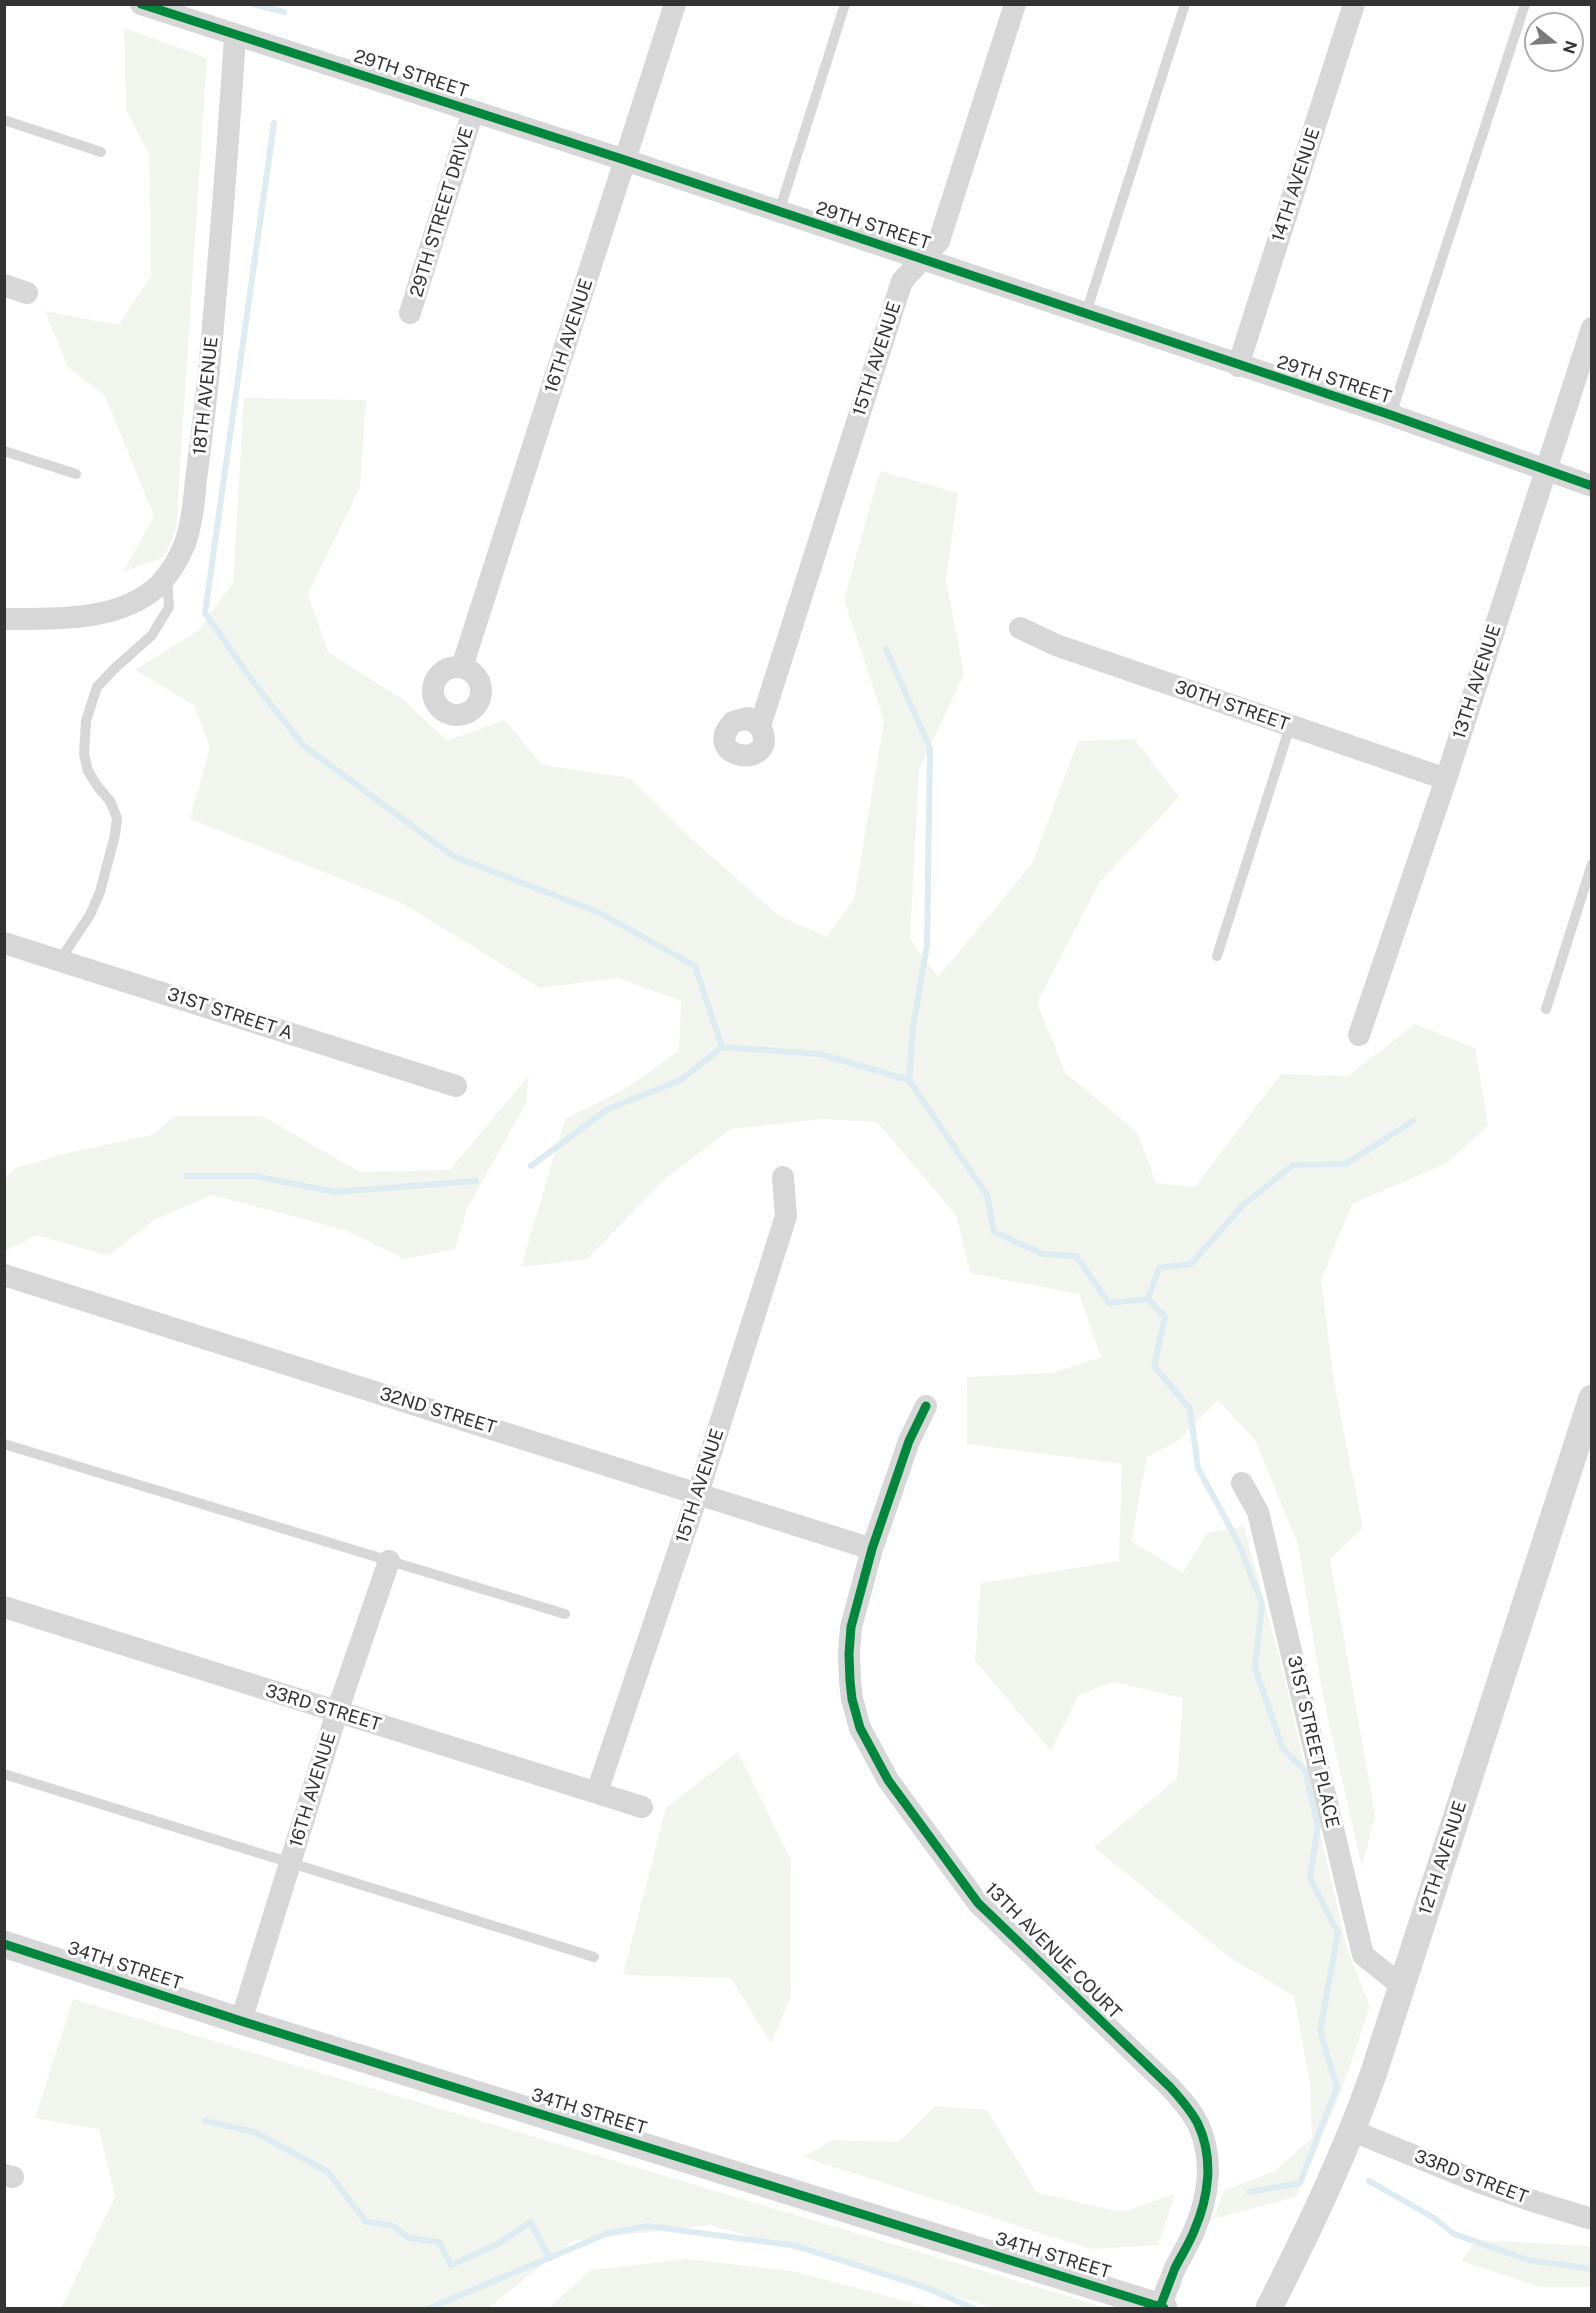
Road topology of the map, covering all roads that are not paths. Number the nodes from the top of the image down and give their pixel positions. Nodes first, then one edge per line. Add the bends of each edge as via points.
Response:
1 (141, 4) edge
2 (675, 4) edge
3 (845, 4) edge
4 (1015, 4) edge
5 (1185, 4) edge
6 (1354, 4) edge
7 (1526, 4) edge
8 (235, 36) junction
9 (473, 111) junction
10 (4, 120) edge
11 (101, 152) dead end
12 (626, 160) junction
13 (779, 212) junction
14 (922, 260) junction
15 (4, 285) edge
16 (27, 293) dead end
17 (410, 313) dead end
18 (1086, 313) junction
19 (1592, 328) edge
20 (1238, 366) junction
21 (1391, 415) junction
22 (4, 451) edge
23 (1545, 471) junction
24 (76, 474) dead end
25 (1592, 486) edge
26 (166, 576) junction
27 (4, 619) edge
28 (1020, 627) dead end
29 (462, 667) dead end
30 (759, 726) dead end
31 (1290, 726) junction
32 (1446, 779) junction
33 (1592, 864) edge
34 (4, 943) edge
35 (1216, 957) dead end
36 (60, 960) junction
37 (1546, 1010) dead end
38 (1359, 1035) dead end
39 (456, 1086) dead end
40 (783, 1177) dead end
41 (4, 1275) edge
42 (1592, 1398) edge
43 (926, 1406) dead end
44 (4, 1444) edge
45 (1242, 1483) dead end
46 (698, 1493) junction
47 (872, 1549) junction
48 (389, 1561) junction
49 (4, 1607) edge
50 (564, 1614) dead end
51 (337, 1712) junction
52 (4, 1774) edge
53 (597, 1792) junction
54 (642, 1807) dead end
55 (291, 1862) junction
56 (4, 1944) edge
57 (594, 1957) dead end
58 (1403, 1987) junction
59 (241, 2021) junction
60 (1353, 2131) junction
61 (1592, 2219) edge
62 (1162, 2308) edge
63 (1269, 2308) edge

1 - 8 street, 29TH STREET
2 - 12 street, 16TH AVENUE
3 - 13 lane
4 - 14 street, 15TH AVENUE via 939,241
5 - 18 lane
6 - 20 street, 14TH AVENUE
7 - 21 lane
8 - 9 street, 29TH STREET
8 - 26 street, 18TH AVENUE via 221,236 192,515 184,546
9 - 12 street, 29TH STREET
9 - 17 street, 29TH STREET DRIVE
10 - 11 lane
12 - 13 street, 29TH STREET
12 - 29 street, 16TH AVENUE
13 - 14 street, 29TH STREET
14 - 18 street, 29TH STREET
14 - 30 street, 15TH AVENUE via 902,281
15 - 16 street
18 - 20 street, 29TH STREET
19 - 23 street, 13TH AVENUE
20 - 21 street, 29TH STREET
21 - 23 street, 29TH STREET
22 - 24 lane
23 - 25 street, 29TH STREET
23 - 32 street, 13TH AVENUE
26 - 27 street, 18TH AVENUE via 146,596 109,611 75,618
26 - 36 lane via 169,607 152,635 97,687 86,721 84,754 88,771 117,818 100,892 90,915
28 - 31 street, 30TH STREET via 1056,645
31 - 32 street, 30TH STREET
31 - 35 lane
32 - 38 street, 13TH AVENUE
33 - 37 lane
34 - 36 street, 31ST STREET A
36 - 39 street, 31ST STREET A
40 - 46 street, 15TH AVENUE via 786,1216
41 - 46 street, 32ND STREET
42 - 58 street, 12TH AVENUE
43 - 47 street, 13TH AVENUE COURT via 909,1441
44 - 48 lane
45 - 58 street, 31ST STREET PLACE via 1258,1512 1363,1955
46 - 47 street, 32ND STREET
46 - 53 street, 15TH AVENUE
47 - 62 street, 13TH AVENUE COURT via 854,1615 849,1654 852,1700 860,1728 888,1780 978,1903 1170,2087 1187,2106 1205,2142 1205,2201
48 - 50 lane
48 - 51 street, 16TH AVENUE
49 - 51 street, 33RD STREET
51 - 53 street, 33RD STREET
51 - 55 street, 16TH AVENUE
52 - 55 lane
53 - 54 street, 33RD STREET
55 - 57 lane
55 - 59 street, 16TH AVENUE
56 - 59 street, 34TH STREET
58 - 60 street, 12TH AVENUE
59 - 62 street, 34TH STREET
60 - 61 street, 33RD STREET via 1496,2188
60 - 63 street, 12TH AVENUE

